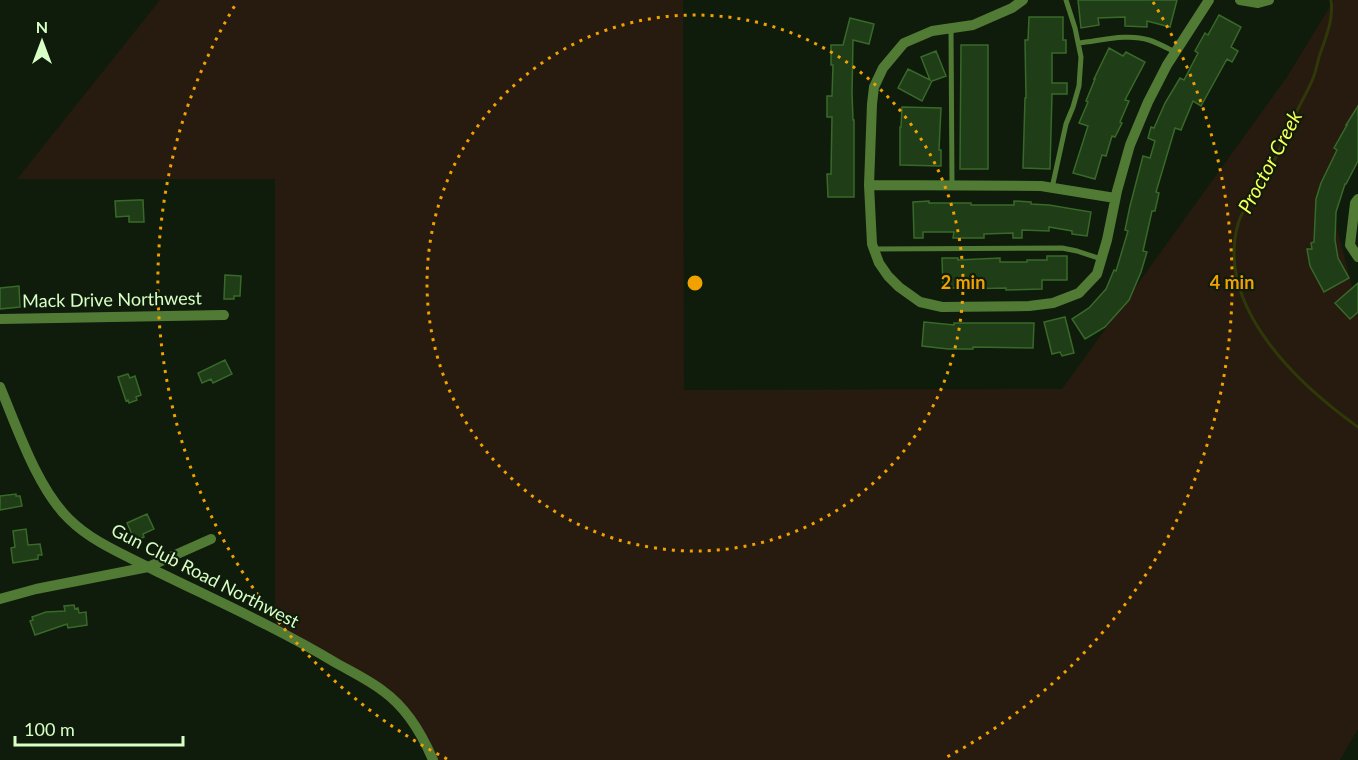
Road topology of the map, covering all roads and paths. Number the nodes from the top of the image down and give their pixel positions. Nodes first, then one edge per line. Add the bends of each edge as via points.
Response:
1 (1023, 0) edge
2 (1066, 0) edge
3 (1209, 0) edge
4 (1240, 0) edge
5 (1269, 0) edge
6 (951, 28) junction
7 (1078, 43) junction
8 (1175, 52) junction
9 (869, 185) junction
10 (952, 186) junction
11 (1052, 188) junction
12 (1115, 198) junction
13 (1358, 199) edge
14 (874, 249) junction
15 (1358, 257) edge
16 (1101, 259) junction
17 (224, 315) dead end
18 (0, 319) edge
19 (0, 387) edge
20 (212, 539) dead end
21 (148, 567) junction
22 (0, 599) edge
23 (433, 760) edge

1 - 6 street via 973,25
2 - 7 lane
3 - 8 street
4 - 5 street
6 - 9 street via 904,43 883,68 874,87
6 - 10 lane
7 - 8 lane via 1138,38
7 - 11 lane via 1079,86
8 - 12 street via 1130,145
9 - 10 street
9 - 14 street
10 - 11 street
11 - 12 street
12 - 16 street
13 - 15 street via 1350,245
14 - 16 lane via 1062,248
14 - 16 street via 879,263 898,287 920,302 942,307 1053,303 1078,293 1097,274
17 - 18 street, Mack Drive Northwest
19 - 21 street, Gun Club Road Northwest via 36,470 67,518 112,549
20 - 21 street
21 - 22 street
21 - 23 street, Gun Club Road Northwest via 307,646 383,691 403,709

